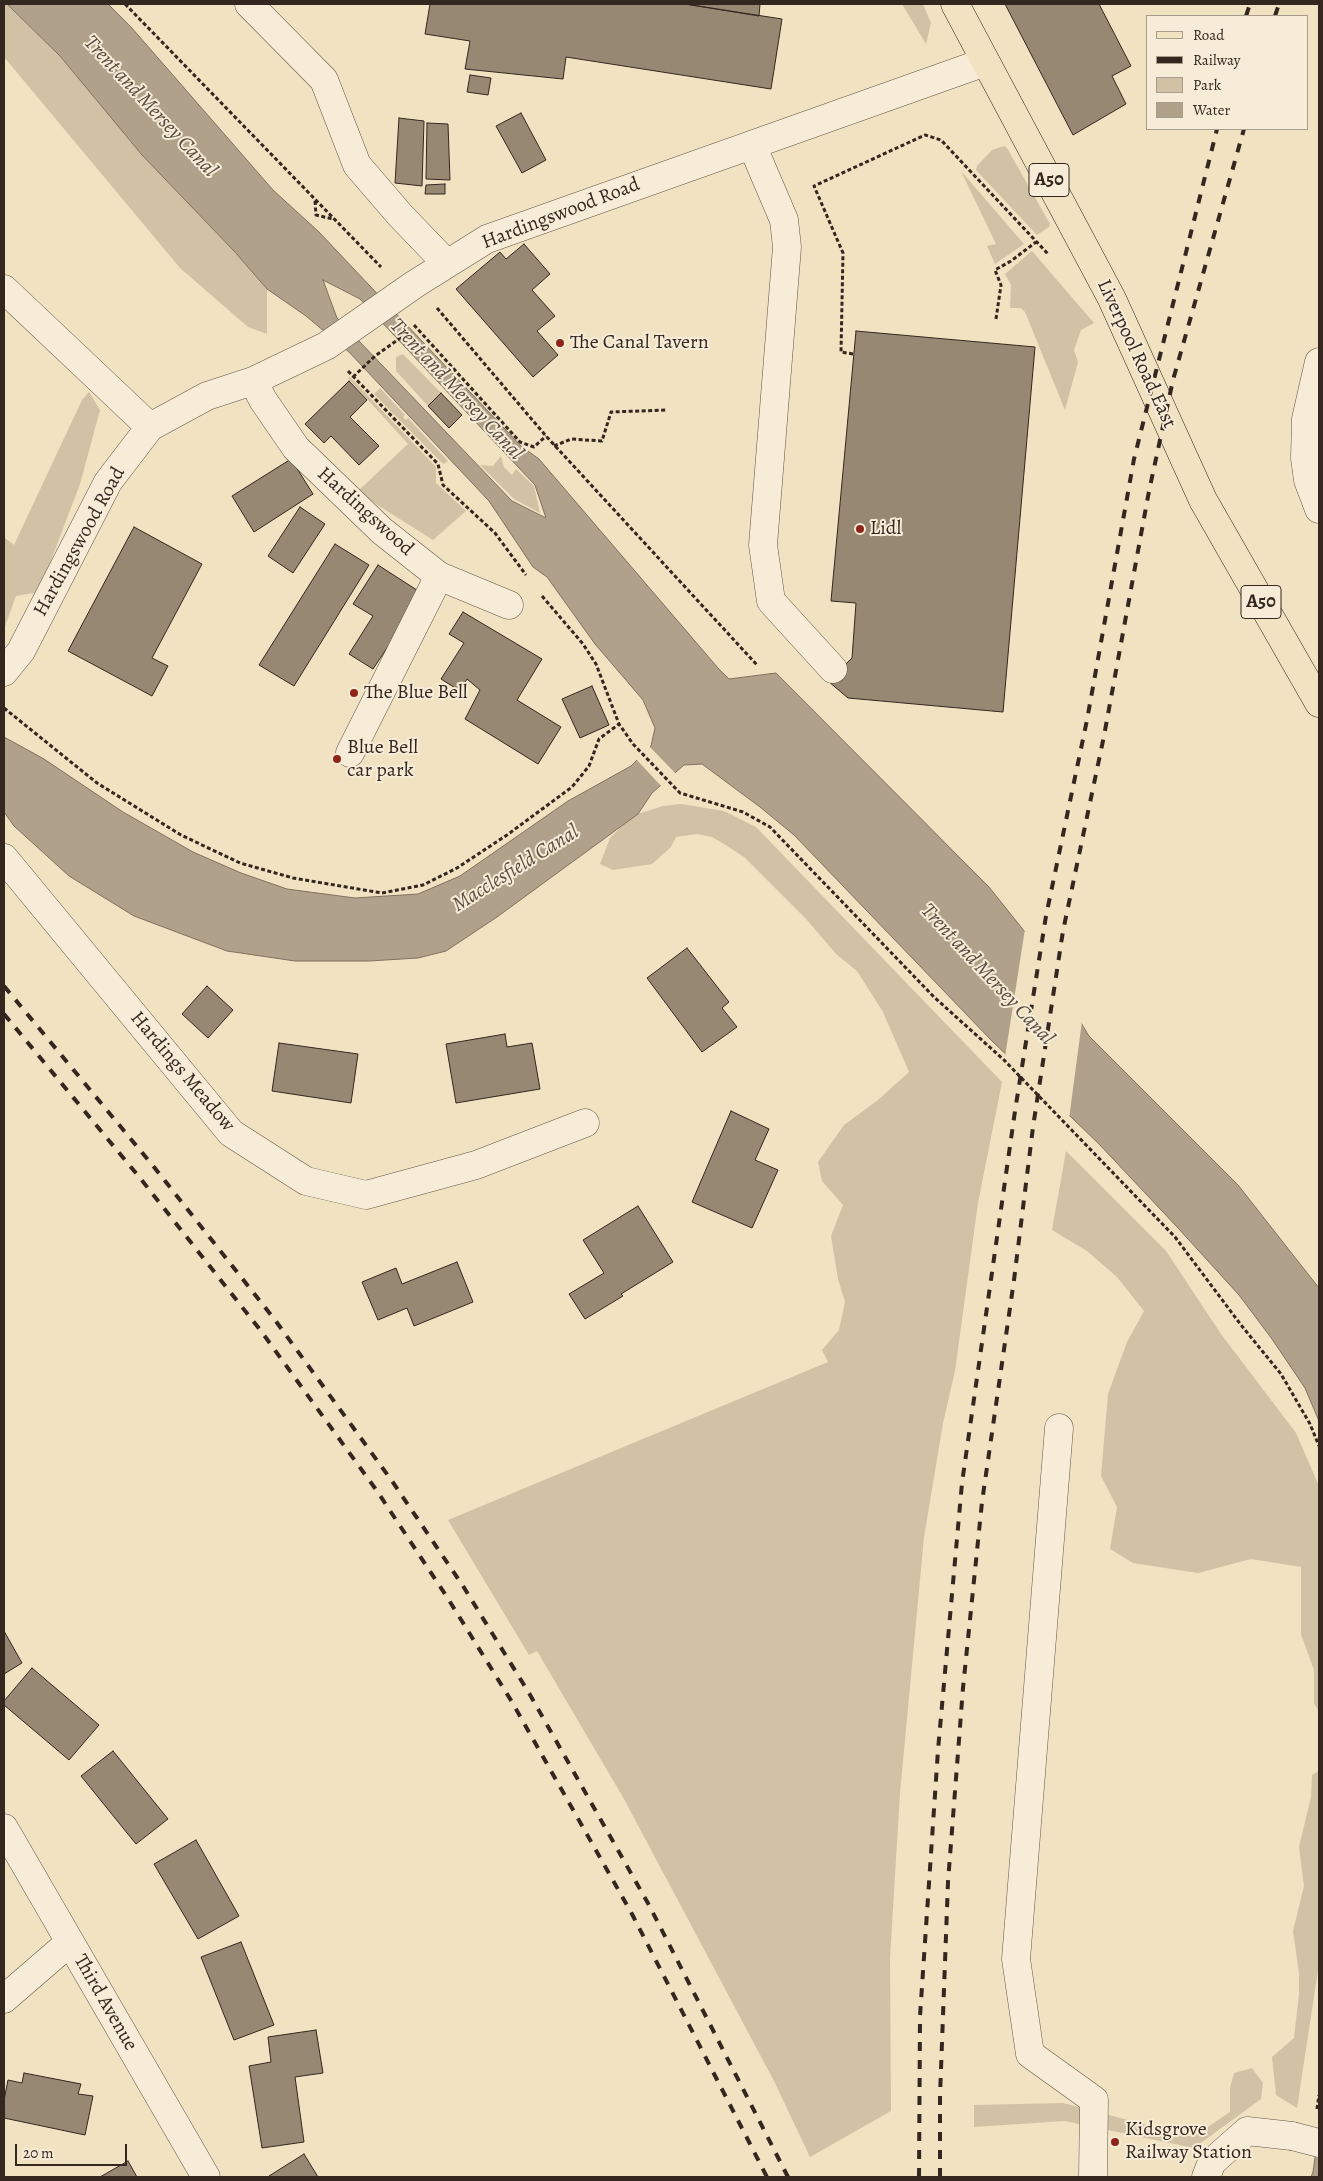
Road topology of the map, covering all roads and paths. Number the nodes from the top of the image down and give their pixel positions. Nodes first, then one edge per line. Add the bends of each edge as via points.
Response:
1 (125, 4) edge
2 (248, 4) edge
3 (955, 4) edge
4 (985, 62) junction
5 (752, 145) junction
6 (315, 200) junction
7 (335, 220) junction
8 (1036, 242) junction
9 (1049, 255) dead end
10 (447, 264) junction
11 (410, 288) junction
12 (4, 289) edge
13 (996, 320) dead end
14 (412, 328) dead end
15 (398, 341) dead end
16 (326, 346) junction
17 (853, 354) dead end
18 (1319, 362) edge
19 (353, 377) junction
20 (253, 381) junction
21 (667, 410) dead end
22 (150, 427) junction
23 (546, 436) junction
24 (554, 446) junction
25 (1319, 509) edge
26 (439, 576) junction
27 (529, 579) dead end
28 (540, 594) dead end
29 (509, 605) dead end
30 (757, 665) dead end
31 (833, 669) dead end
32 (4, 672) edge
33 (1319, 703) edge
34 (4, 708) edge
35 (619, 724) junction
36 (350, 753) dead end
37 (4, 858) edge
38 (585, 1123) dead end
39 (1059, 1428) dead end
40 (1319, 1446) edge
41 (4, 1828) edge
42 (70, 1942) junction
43 (4, 1999) edge
44 (1319, 2143) edge
45 (206, 2177) edge
46 (1094, 2177) edge
47 (1206, 2177) edge

1 - 6 path
2 - 10 street via 324,80 357,165
3 - 4 main road, Liverpool Road East / A50
4 - 5 street, Hardingswood Road
4 - 33 main road, Liverpool Road East / A50 via 1112,299 1203,500
5 - 10 street, Hardingswood Road via 487,239
5 - 31 street via 784,220 787,247 763,545 771,600
6 - 7 path
6 - 7 path via 316,215
7 - 11 path
8 - 9 path
8 - 13 path via 995,270 1001,285
8 - 17 path via 941,140 924,136 814,186 843,253 841,352
10 - 11 street, Hardingswood Road
11 - 16 street, Hardingswood Road
11 - 23 path
12 - 22 street
14 - 23 path via 414,325 520,442 534,447
15 - 19 path via 375,356
16 - 19 path
16 - 20 street, Hardingswood Road
18 - 25 street via 1306,419 1305,458 1308,480
19 - 27 path via 438,464 443,485 495,533
20 - 22 street, Hardingswood Road via 208,396
20 - 26 street, Hardingswood via 296,448 382,531
21 - 24 path via 611,412 602,441 571,439
22 - 32 street, Hardingswood Road via 108,482 21,651
23 - 24 path
24 - 30 path
26 - 29 street, Hardingswood
26 - 36 street
28 - 35 path via 596,664
34 - 35 path via 97,783 181,835 240,863 293,878 382,893 423,885 457,868 507,835 572,787 589,766 599,739
35 - 40 path via 633,744 680,793 743,812 770,827 934,997 1004,1060 1175,1237 1281,1374
37 - 38 street, Hardings Meadow via 231,1133 306,1181 366,1195 476,1165
39 - 46 street via 1016,1959 1030,2054 1094,2100
41 - 42 street, Third Avenue
42 - 43 street
42 - 45 street, Third Avenue
44 - 47 street, bridge via 1247,2131 1212,2162

